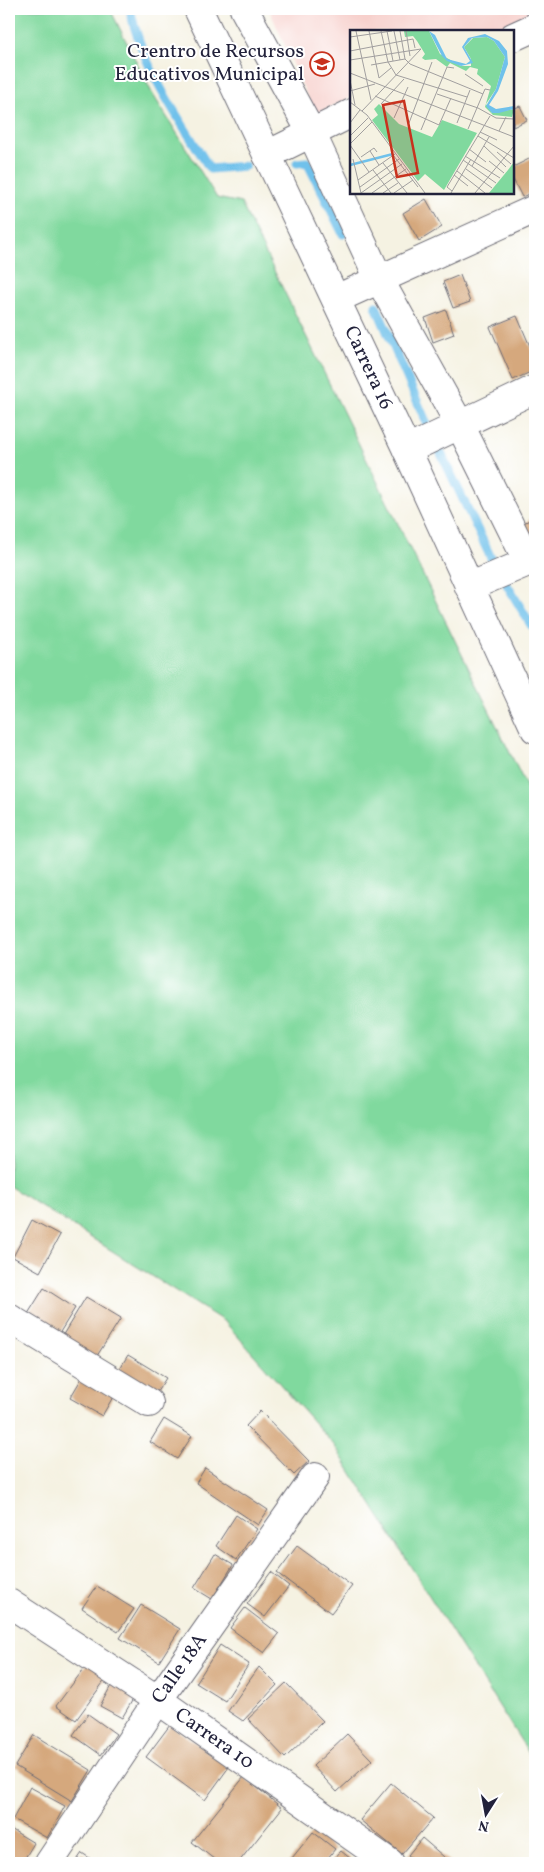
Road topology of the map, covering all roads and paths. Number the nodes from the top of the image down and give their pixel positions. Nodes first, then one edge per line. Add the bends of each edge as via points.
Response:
1 (198, 9) edge
2 (244, 9) edge
3 (535, 27) edge
4 (514, 38) edge
5 (350, 114) edge
6 (312, 132) junction
7 (267, 155) junction
8 (535, 209) edge
9 (379, 279) junction
10 (336, 299) junction
11 (535, 390) edge
12 (460, 425) junction
13 (407, 450) junction
14 (532, 561) edge
15 (470, 587) junction
16 (535, 729) edge
17 (9, 1318) edge
18 (149, 1403) dead end
19 (315, 1477) dead end
20 (9, 1603) edge
21 (158, 1700) junction
22 (49, 1863) edge
23 (390, 1863) edge

1 - 7 street, Carrera 16
2 - 6 street
3 - 4 street
5 - 6 street
6 - 7 street
6 - 9 street
7 - 10 street, Carrera 16
8 - 9 street
9 - 10 street
9 - 12 street
10 - 13 street, Carrera 16
11 - 12 street
12 - 13 street
12 - 14 street
13 - 15 street, Carrera 16
14 - 15 street
15 - 16 street, Carrera 16
17 - 18 street
19 - 21 street, Calle 18A
20 - 21 street, Carrera 10
21 - 22 street, Calle 18A
21 - 23 street, Carrera 10

